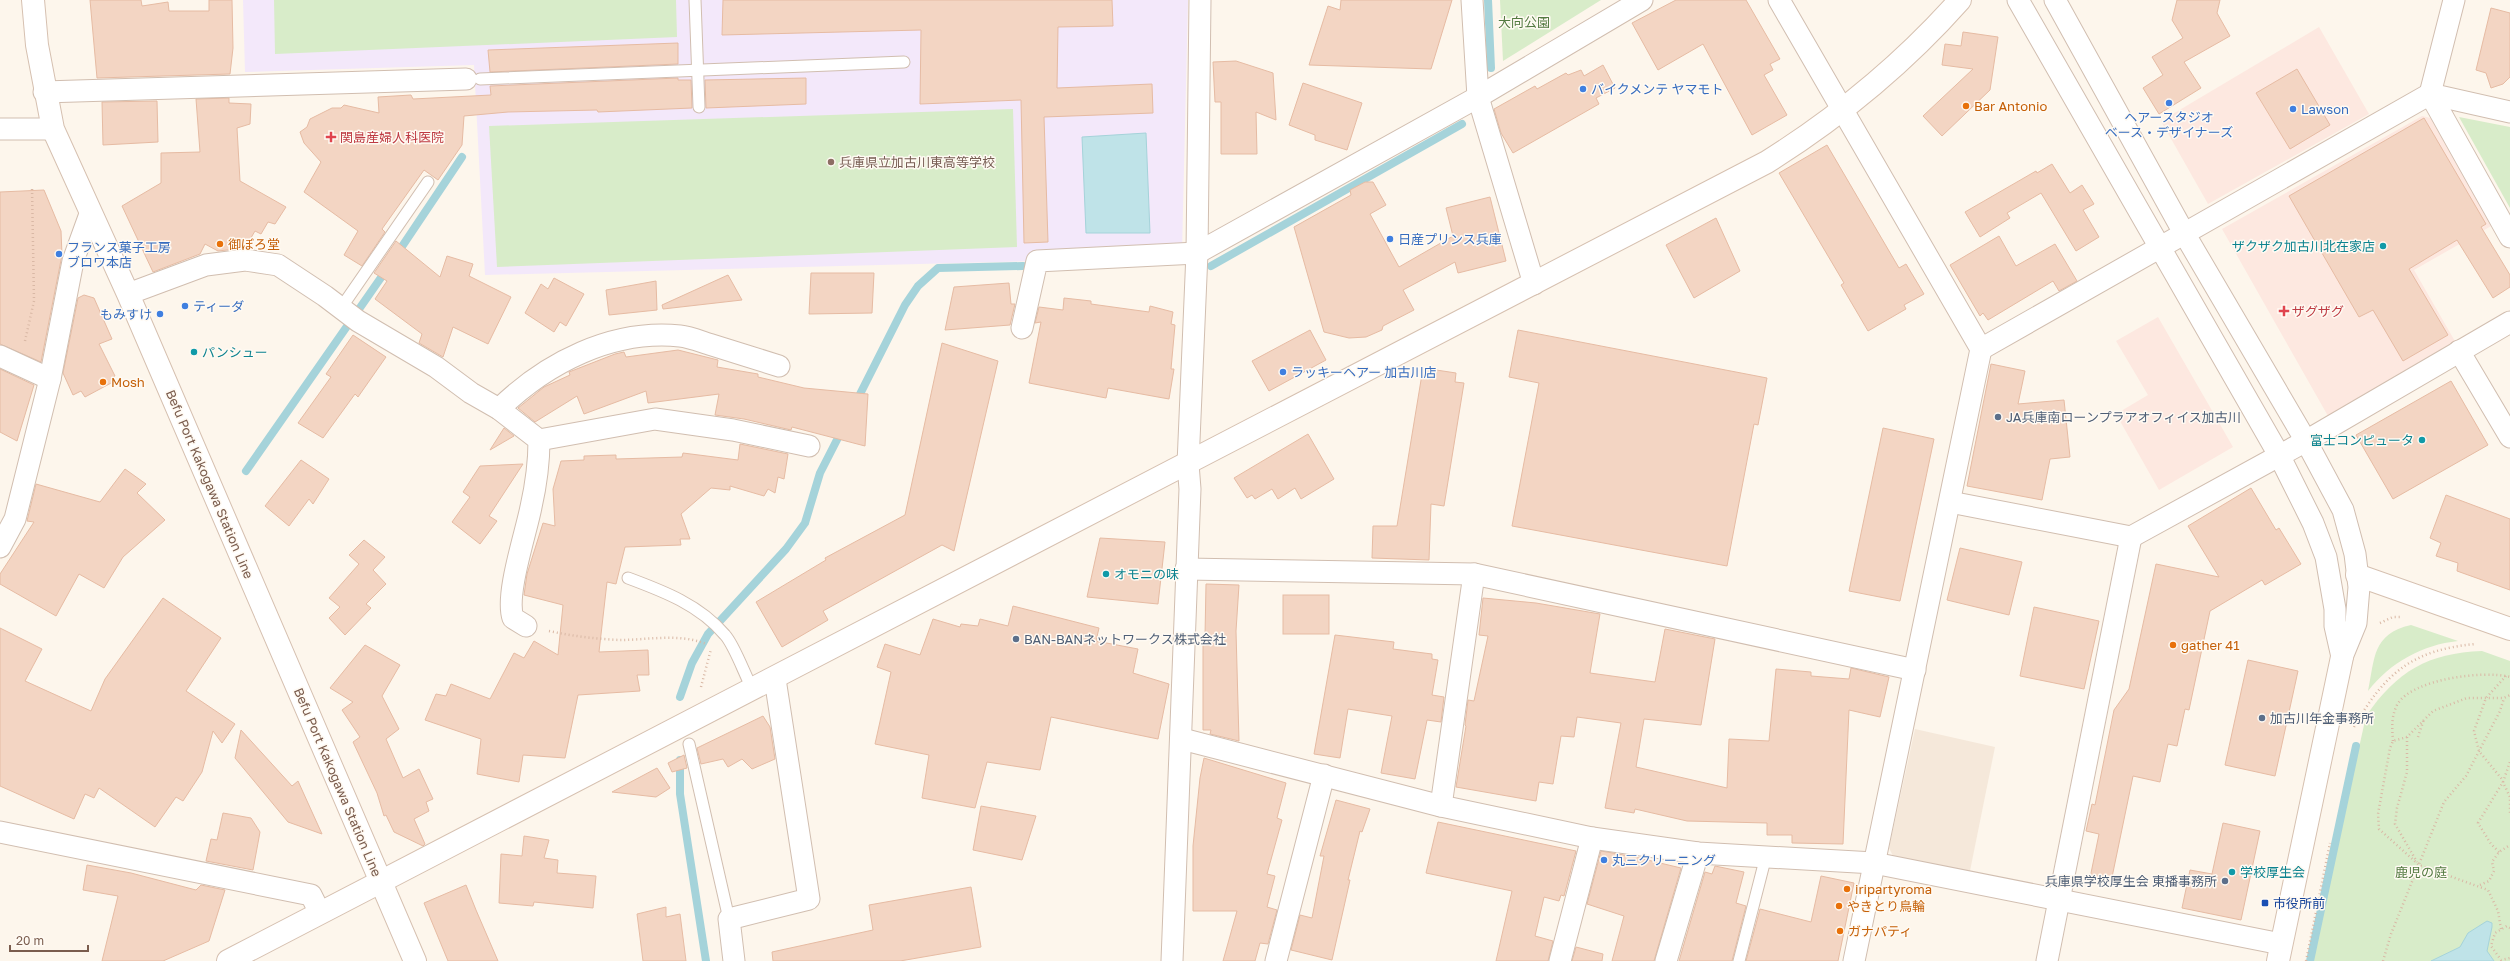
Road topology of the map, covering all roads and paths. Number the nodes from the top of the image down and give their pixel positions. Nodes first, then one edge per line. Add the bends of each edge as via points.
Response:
1 (33, 0) edge
2 (695, 0) edge
3 (1200, 0) edge
4 (1472, 0) edge
5 (1642, 0) edge
6 (1779, 0) edge
7 (1960, 0) edge
8 (2018, 0) edge
9 (2055, 0) edge
10 (2454, 0) edge
11 (904, 62) dead end
12 (697, 70) junction
13 (473, 79) joint
14 (44, 92) junction
15 (2430, 94) junction
16 (1478, 97) junction
17 (699, 107) dead end
18 (1842, 109) junction
19 (2510, 112) edge
20 (0, 129) edge
21 (53, 129) junction
22 (428, 182) dead end
23 (32, 187) dead end
24 (90, 214) junction
25 (2184, 233) junction
26 (2510, 237) edge
27 (2160, 247) junction
28 (1197, 253) junction
29 (1534, 284) junction
30 (128, 294) junction
31 (349, 314) junction
32 (2510, 322) edge
33 (1022, 328) dead end
34 (1981, 349) junction
35 (2459, 351) junction
36 (9, 360) edge
37 (779, 366) dead end
38 (50, 379) junction
39 (499, 409) junction
40 (2510, 437) edge
41 (539, 440) junction
42 (2306, 441) junction
43 (809, 446) dead end
44 (2278, 455) junction
45 (1188, 464) junction
46 (1950, 502) junction
47 (8, 516) edge
48 (2131, 537) junction
49 (0, 547) edge
50 (2326, 557) junction
51 (1186, 569) junction
52 (1474, 574) junction
53 (628, 578) dead end
54 (2358, 581) junction
55 (2335, 609) junction
56 (2403, 617) dead end
57 (526, 626) joint
58 (2375, 627) dead end
59 (2510, 629) edge
60 (2472, 641) dead end
61 (2342, 656) junction
62 (1915, 670) junction
63 (2506, 676) junction
64 (2510, 677) edge
65 (775, 679) junction
66 (701, 688) dead end
67 (753, 690) junction
68 (2510, 695) edge
69 (2486, 698) junction
70 (2504, 698) junction
71 (2356, 714) dead end
72 (2425, 719) junction
73 (2407, 737) junction
74 (2418, 737) dead end
75 (1182, 739) junction
76 (2393, 741) junction
77 (689, 744) dead end
78 (2479, 751) junction
79 (2510, 762) edge
80 (1324, 775) junction
81 (2503, 782) junction
82 (1441, 806) junction
83 (2510, 815) edge
84 (0, 832) edge
85 (2331, 837) dead end
86 (1592, 838) junction
87 (2510, 845) edge
88 (2499, 852) junction
89 (1698, 854) junction
90 (1766, 856) junction
91 (1874, 864) junction
92 (2419, 865) junction
93 (382, 883) junction
94 (2480, 885) junction
95 (2060, 902) junction
96 (320, 913) junction
97 (729, 919) junction
98 (2510, 928) edge
99 (2501, 929) junction
100 (2279, 953) edge
101 (2510, 958) edge
102 (228, 961) edge
103 (415, 961) edge
104 (734, 961) edge
105 (1172, 961) edge
106 (1276, 961) edge
107 (1560, 961) edge
108 (1666, 961) edge
109 (1739, 961) edge
110 (1854, 961) edge
111 (2048, 961) edge
112 (2306, 961) edge
113 (2384, 961) edge

1 - 14 street, Befu Port Kakogawa Station Line
2 - 12 lane
3 - 28 street
4 - 16 street
5 - 16 street
6 - 18 street
7 - 18 street via 1887,71
8 - 27 street via 2102,151
9 - 25 street
10 - 15 street
11 - 12 lane
12 - 13 lane
12 - 17 lane
13 - 14 street
14 - 21 street, Befu Port Kakogawa Station Line
15 - 19 street
15 - 25 street
15 - 26 street
16 - 28 street
16 - 29 street
18 - 29 street via 1804,139 1767,162
18 - 34 street
20 - 21 street
21 - 24 street, Befu Port Kakogawa Station Line
22 - 31 lane
23 - 36 path via 34,300
24 - 30 street, Befu Port Kakogawa Station Line
24 - 38 street via 73,261
25 - 27 street
25 - 42 street
27 - 34 street
27 - 44 street
28 - 33 street via 1037,261
28 - 45 street
29 - 45 street
30 - 31 street via 206,265 246,260 278,265
30 - 93 street, Befu Port Kakogawa Station Line
31 - 39 street via 436,367 471,394
32 - 35 street
34 - 46 street
35 - 40 street
35 - 42 street
36 - 38 street
37 - 39 street via 681,336 640,337 599,346 561,362 526,384
38 - 47 street
39 - 41 street
41 - 43 street via 655,419 733,430
41 - 57 street via 535,484 511,597 513,618
42 - 44 street
42 - 54 street via 2344,514 2355,554
44 - 48 street
44 - 50 street via 2311,519
45 - 51 street via 1190,489
45 - 65 street
46 - 48 street
46 - 62 street
47 - 49 street
48 - 95 street
50 - 54 street
50 - 55 street
51 - 52 street
51 - 75 street
52 - 62 street
52 - 82 street
53 - 67 lane via 672,594 726,635
54 - 55 street
54 - 59 street via 2402,590
54 - 61 street via 2356,623
55 - 61 street via 2334,626
56 - 58 path via 2393,617
57 - 66 path via 594,638 694,639 712,647
60 - 71 path via 2479,643 2435,651 2394,674 2370,699 2353,728
61 - 100 street
62 - 91 street
63 - 64 path
63 - 69 path
63 - 76 path via 2458,676 2432,683 2409,694 2398,704 2391,722
65 - 67 street
65 - 97 street via 809,899
67 - 93 street
68 - 70 path
69 - 70 path
69 - 72 path via 2467,698 2433,711
69 - 78 path via 2474,731
70 - 78 path
72 - 73 path
72 - 74 path
73 - 76 path
73 - 92 path via 2407,772 2395,824
75 - 80 street
75 - 105 street
76 - 92 path via 2378,814 2379,829
77 - 97 lane
78 - 81 path
78 - 92 path via 2466,776 2444,802
79 - 81 path
80 - 82 street
80 - 106 street
81 - 83 path via 2510,797
81 - 88 path via 2478,823
82 - 86 street
84 - 96 street via 312,895
85 - 112 path
86 - 89 street
86 - 107 street
87 - 88 path
88 - 94 path via 2492,862 2494,871 2489,881
89 - 90 street
89 - 108 street
90 - 91 street
90 - 109 lane
91 - 95 street
91 - 110 street
92 - 94 path
92 - 113 path via 2391,934
93 - 96 street
93 - 103 street, Befu Port Kakogawa Station Line
94 - 99 path via 2488,890 2493,899
95 - 100 street
95 - 111 street
96 - 102 street
97 - 104 street
98 - 99 path via 2507,926
99 - 101 path via 2495,932 2491,946 2501,960

